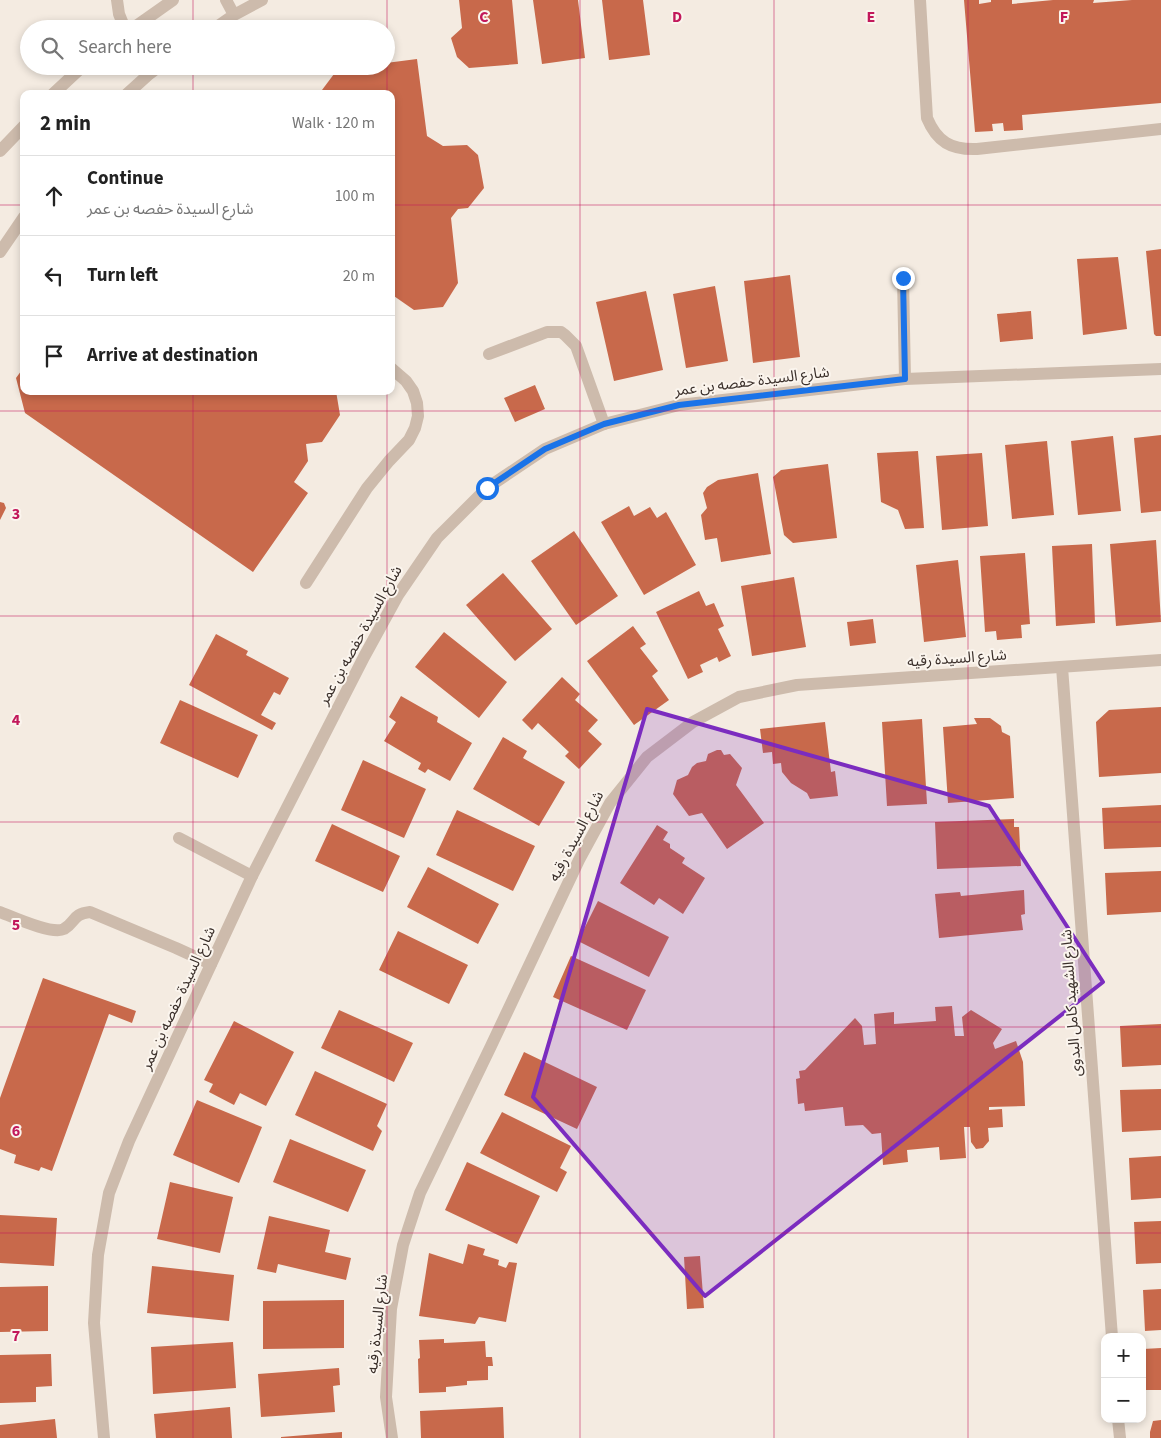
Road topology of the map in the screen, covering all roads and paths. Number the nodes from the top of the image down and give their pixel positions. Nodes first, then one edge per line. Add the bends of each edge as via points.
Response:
1 (117, 0) edge
2 (173, 0) edge
3 (226, 0) edge
4 (262, 0) edge
5 (920, 0) edge
6 (234, 14) junction
7 (121, 20) edge
8 (145, 20) edge
9 (226, 20) edge
10 (73, 75) edge
11 (142, 75) edge
12 (57, 90) edge
13 (131, 90) edge
14 (20, 130) edge
15 (1161, 130) edge
16 (0, 151) edge
17 (20, 223) edge
18 (0, 252) edge
19 (903, 278) dead end
20 (489, 354) dead end
21 (1161, 369) edge
22 (395, 371) edge
23 (905, 379) junction
24 (604, 424) junction
25 (306, 583) dead end
26 (1161, 660) edge
27 (1062, 667) junction
28 (179, 838) dead end
29 (252, 876) junction
30 (0, 912) edge
31 (211, 964) junction
32 (1112, 1333) edge
33 (1118, 1423) edge
34 (104, 1438) edge
35 (392, 1438) edge
36 (1120, 1438) edge

1 - 7 street
2 - 8 street
3 - 6 street
4 - 6 street
5 - 15 street via 925,106 932,130 940,140 964,150
6 - 9 street
10 - 12 street
11 - 13 street
14 - 16 street
17 - 18 street
19 - 23 street
20 - 24 street via 548,332 561,332 576,346
21 - 23 street, شارع السيدة حفصه بن عمر
22 - 25 street via 413,392 418,416 415,428 409,440 367,488
23 - 24 street, شارع السيدة حفصه بن عمر via 679,405
24 - 29 street, شارع السيدة حفصه بن عمر via 545,449 487,488 437,538 398,595 364,657
26 - 27 street, شارع السيدة رقيه
27 - 32 street, شارع الشهيد كامل البدوى
27 - 35 street, شارع السيدة رقيه via 797,685 739,697 693,722 647,757 610,803 579,860 420,1193 403,1245 391,1309 386,1397
28 - 29 street
29 - 31 street, شارع السيدة حفصه بن عمر
30 - 31 street via 59,931 81,913 90,912
31 - 34 street, شارع السيدة حفصه بن عمر via 108,1193 98,1254 94,1323
33 - 36 street

